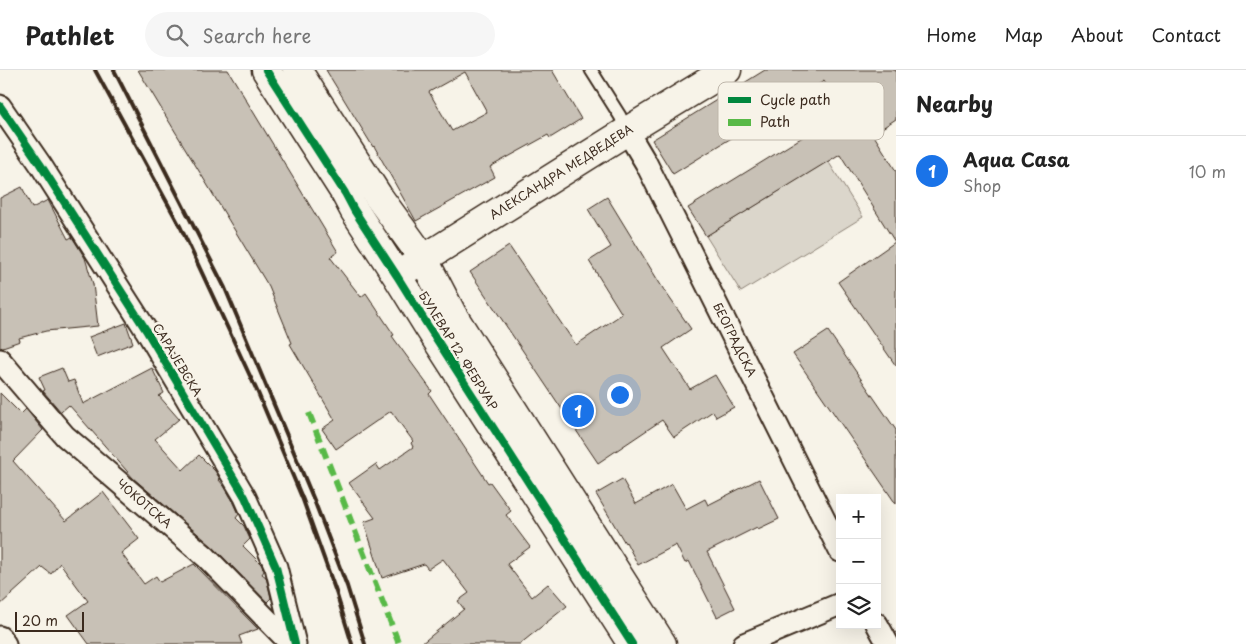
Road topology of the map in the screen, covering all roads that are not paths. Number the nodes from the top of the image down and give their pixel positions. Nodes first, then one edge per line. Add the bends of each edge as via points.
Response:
1 (266, 70) edge
2 (297, 70) edge
3 (591, 70) edge
4 (727, 70) edge
5 (0, 106) edge
6 (627, 131) junction
7 (423, 258) junction
8 (397, 276) junction
9 (0, 360) edge
10 (836, 543) edge
11 (836, 606) edge
12 (880, 629) edge
13 (0, 637) edge
14 (5, 644) edge
15 (293, 644) edge
16 (632, 644) edge
17 (662, 644) edge
18 (744, 644) edge
19 (888, 644) edge

1 - 8 main road, БУЛЕВАР 12. ФЕБРУАР
2 - 7 main road, БУЛЕВАР 12. ФЕБРУАР via 378,196
3 - 6 lane
4 - 6 main road, АЛЕКСАНДРА МЕДВЕДЕВА
5 - 15 street, САРАЈЕВСКА via 146,330 245,498 276,567
6 - 7 main road, АЛЕКСАНДРА МЕДВЕДЕВА
6 - 10 street, БЕОГРАДСКА
7 - 8 main road, АЛЕКСАНДРА МЕДВЕДЕВА
7 - 17 main road, БУЛЕВАР 12. ФЕБРУАР via 452,314
8 - 16 main road, БУЛЕВАР 12. ФЕБРУАР
9 - 15 street, ЧОКОТСКА via 65,436 206,557
11 - 18 street
12 - 19 street
13 - 14 street

